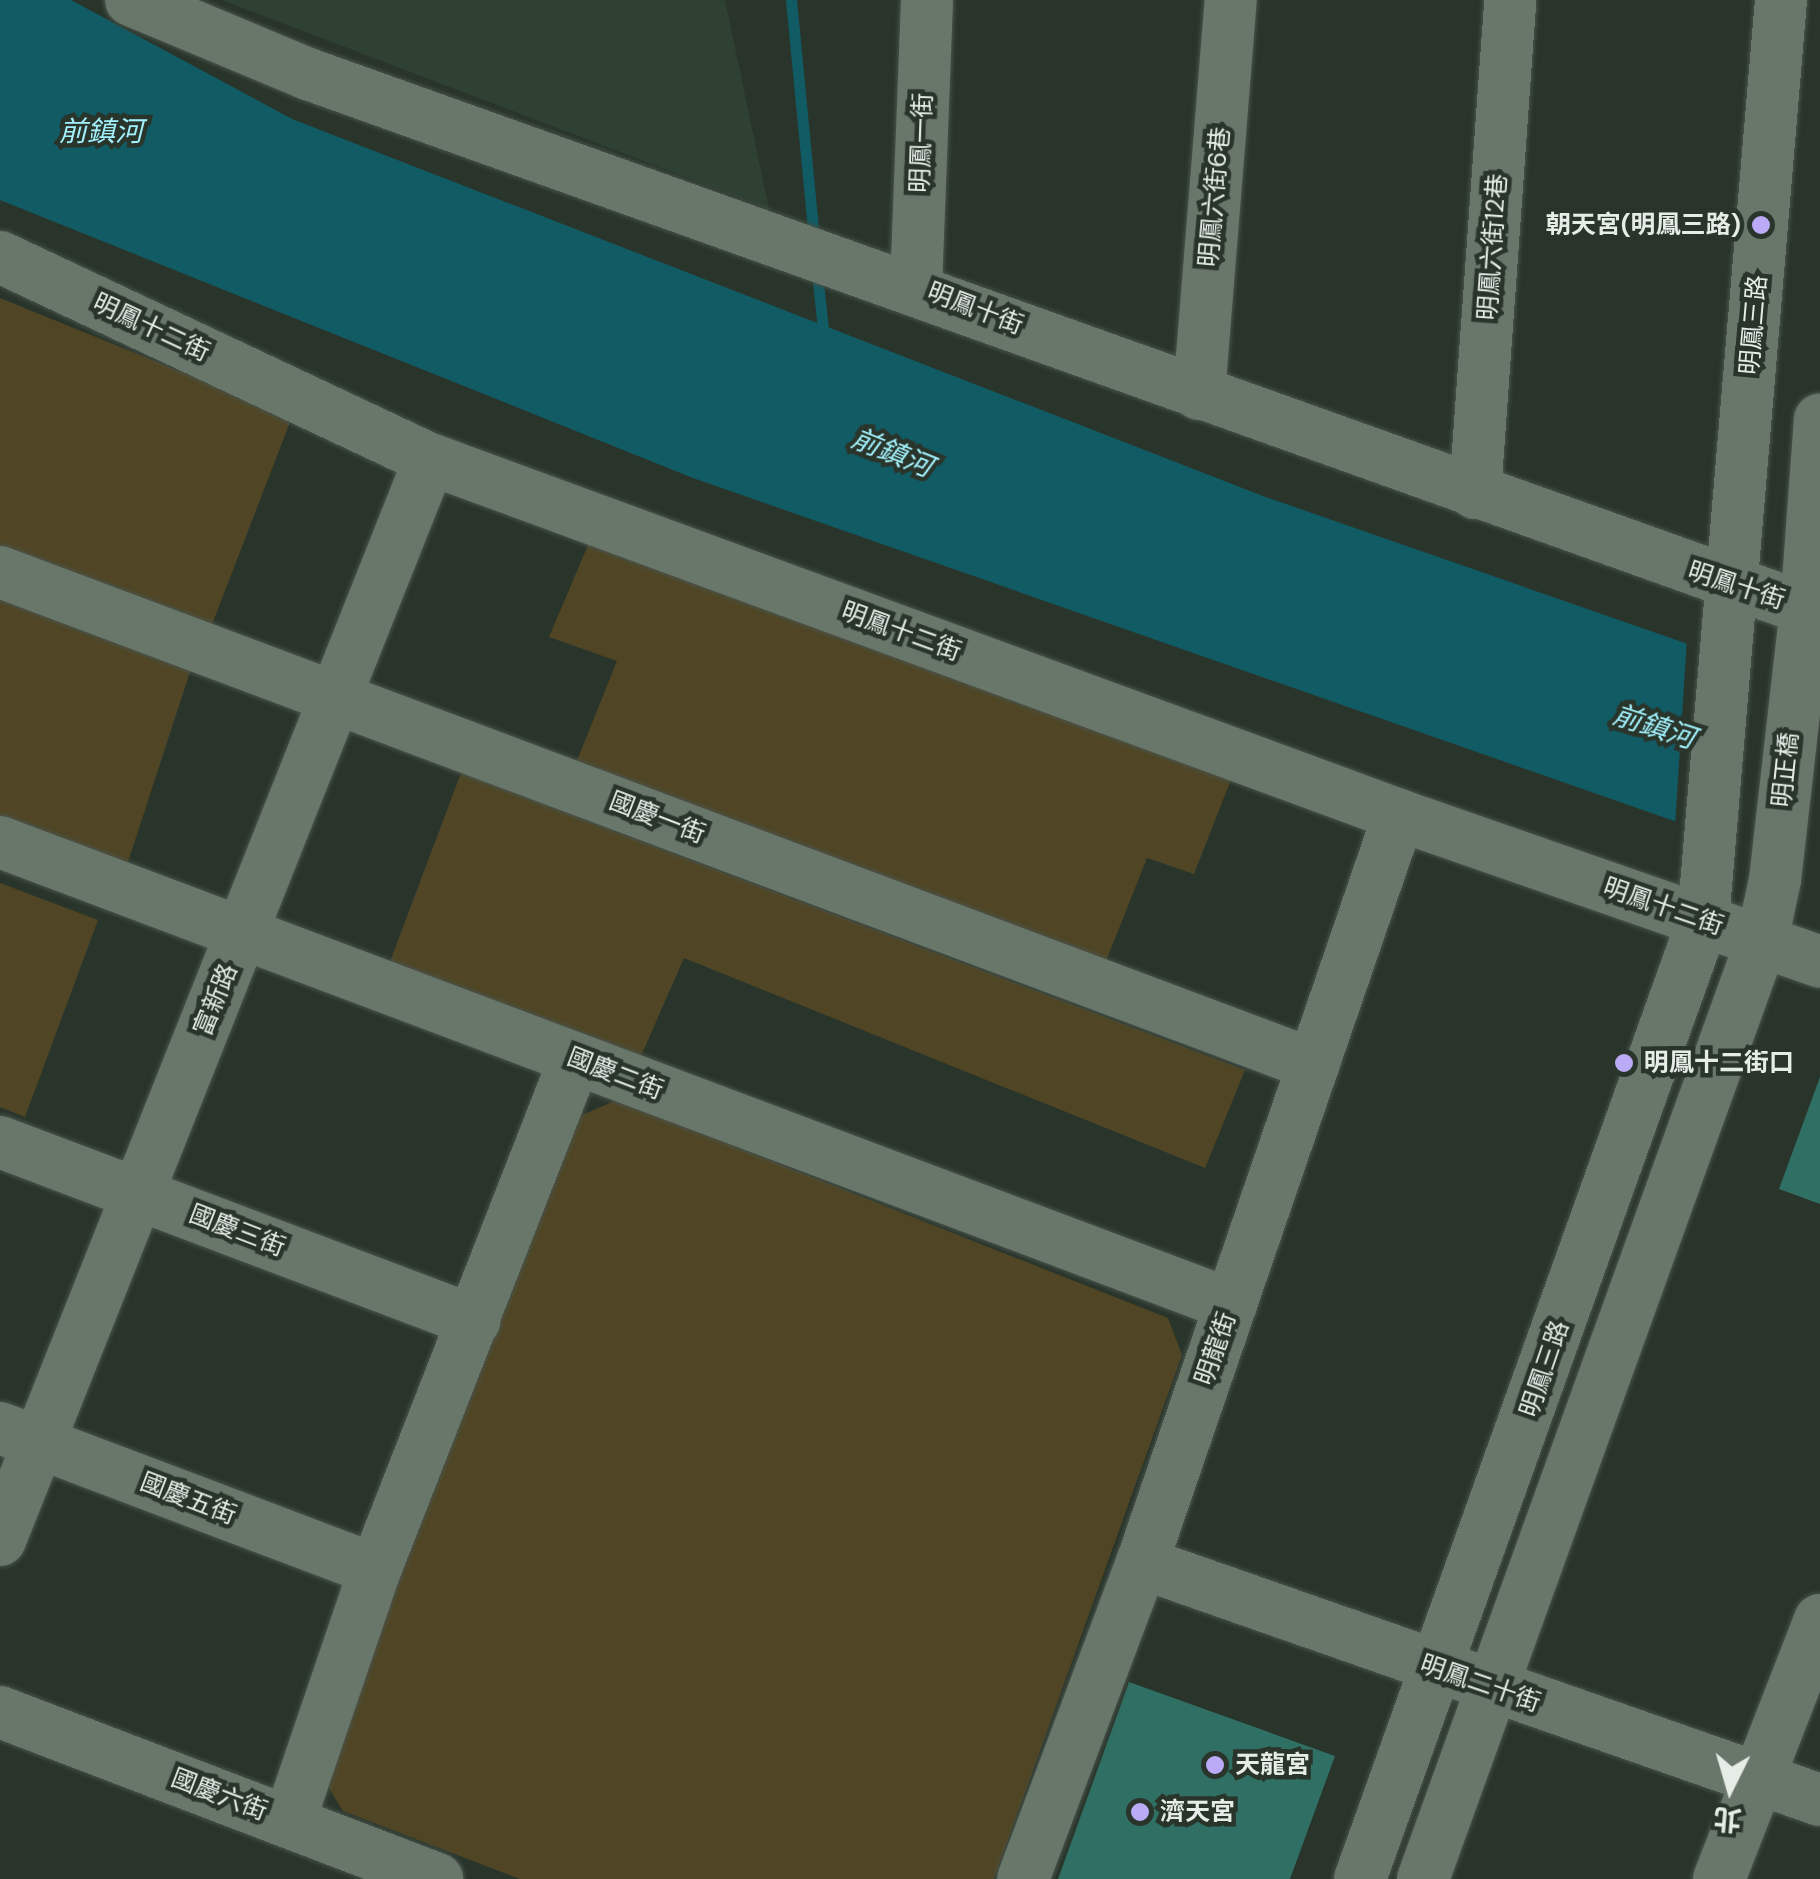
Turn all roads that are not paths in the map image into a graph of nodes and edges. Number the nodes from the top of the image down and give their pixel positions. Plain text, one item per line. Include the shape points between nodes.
1 (131, 0) edge
2 (927, 0) edge
3 (1232, 0) edge
4 (1510, 0) edge
5 (1781, 0) edge
6 (1797, 81) edge
7 (0, 257) edge
8 (916, 287) junction
9 (1199, 394) junction
10 (1820, 420) edge
11 (430, 459) junction
12 (1475, 494) junction
13 (0, 572) edge
14 (1732, 587) junction
15 (1808, 628) edge
16 (337, 698) junction
17 (1399, 815) junction
18 (0, 842) edge
19 (1703, 921) junction
20 (242, 934) junction
21 (1762, 940) junction
22 (1820, 962) edge
23 (575, 1059) junction
24 (1314, 1065) junction
25 (0, 1142) edge
26 (139, 1194) junction
27 (1231, 1304) junction
28 (474, 1322) junction
29 (20, 1435) edge
30 (0, 1540) edge
31 (1142, 1563) junction
32 (375, 1570) junction
33 (1820, 1620) edge
34 (1437, 1670) junction
35 (1493, 1688) junction
36 (0, 1712) edge
37 (1758, 1780) junction
38 (1820, 1800) edge
39 (290, 1822) junction
40 (438, 1879) edge
41 (1023, 1879) edge
42 (1360, 1879) edge
43 (1423, 1879) edge
44 (1719, 1879) edge

1 - 8 street, 明鳳十街 via 308,74
2 - 8 street, 明鳳一街
3 - 9 street, 明鳳六街6巷
4 - 12 street, 明鳳六街12巷
5 - 6 street, 明鳳三路
6 - 14 street, 明鳳三路
7 - 11 street, 明鳳十二街
8 - 9 street, 明鳳十街
9 - 12 street, 明鳳十街
10 - 15 street
11 - 16 street, 富新路
11 - 17 street, 明鳳十二街
12 - 14 street, 明鳳十街
13 - 16 street, 國慶一街
14 - 15 street, 明鳳十街
14 - 19 street, 明鳳三路 via 1714,854
15 - 21 street, 明正橋
16 - 20 street, 富新路
16 - 24 street, 國慶一街
17 - 19 street, 明鳳十二街
17 - 24 street, 明龍街
18 - 20 street, 國慶二街
19 - 21 street, 明鳳十二街
19 - 34 street, 明鳳三路
20 - 23 street, 國慶二街
20 - 26 street, 富新路
21 - 22 street, 明鳳十二街
21 - 35 street
23 - 27 street, 國慶二街
23 - 28 street
24 - 27 street, 明龍街
25 - 26 street, 國慶三街
26 - 28 street, 國慶三街
26 - 29 street, 富新路
27 - 31 street, 明龍街
28 - 32 street
29 - 30 street, 富新路
29 - 32 street, 國慶五街
31 - 34 street, 明鳳二十街
31 - 41 street, 明龍街
32 - 39 street
33 - 37 street
34 - 35 street, 明鳳二十街
34 - 42 street, 明鳳三路
35 - 37 street, 明鳳二十街
35 - 43 street
36 - 39 street, 國慶六街
37 - 38 street, 明鳳二十街
37 - 44 street
39 - 40 street, 國慶六街

